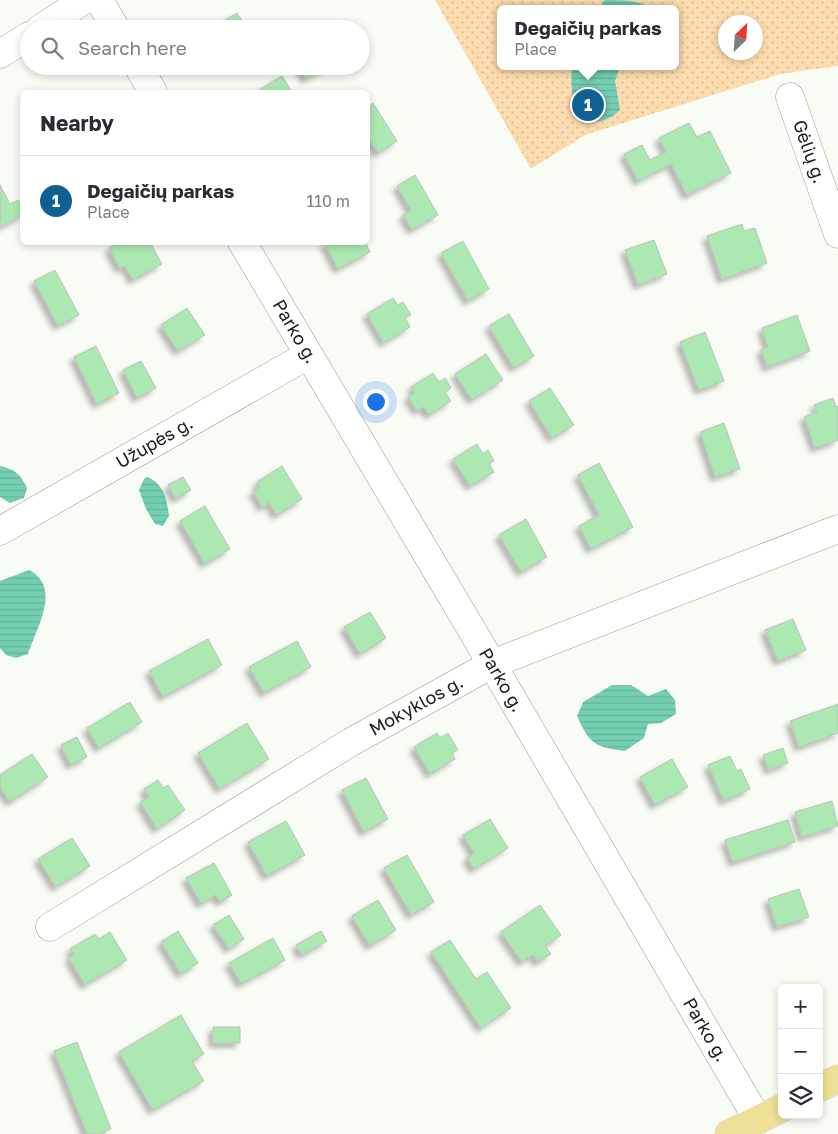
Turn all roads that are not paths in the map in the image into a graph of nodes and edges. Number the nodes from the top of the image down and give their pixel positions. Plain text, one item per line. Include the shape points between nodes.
1 (84, 0) edge
2 (99, 0) edge
3 (54, 20) edge
4 (111, 20) edge
5 (20, 42) edge
6 (0, 54) edge
7 (143, 75) edge
8 (152, 90) edge
9 (790, 97) dead end
10 (838, 234) edge
11 (244, 245) edge
12 (308, 355) junction
13 (838, 529) edge
14 (0, 532) edge
15 (492, 664) junction
16 (50, 927) dead end
17 (838, 1079) edge
18 (823, 1086) edge
19 (778, 1110) edge
20 (758, 1120) junction
21 (729, 1134) edge

1 - 3 street
2 - 4 street
5 - 6 street
7 - 8 street
9 - 10 street, Gėlių g.
11 - 12 street, Parko g.
12 - 14 street, Užupės g.
12 - 15 street, Parko g.
13 - 15 street, Mokyklos g.
15 - 16 street, Mokyklos g. via 351,742
15 - 20 street, Parko g.
17 - 18 main road
19 - 20 main road
20 - 21 main road

